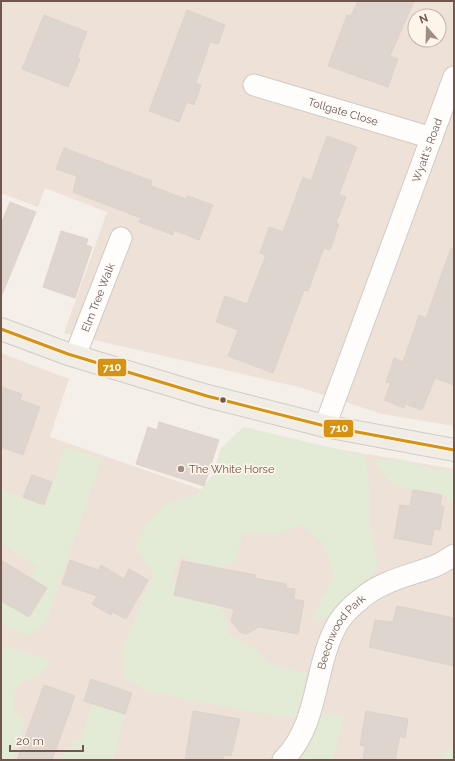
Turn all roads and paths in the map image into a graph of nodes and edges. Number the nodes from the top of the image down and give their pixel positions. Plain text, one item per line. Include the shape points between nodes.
1 (454, 77) edge
2 (254, 85) dead end
3 (432, 138) junction
4 (121, 238) dead end
5 (1, 329) edge
6 (75, 356) junction
7 (325, 426) junction
8 (454, 450) edge
9 (454, 555) edge
10 (283, 760) edge

1 - 3 street, Wyatt's Road
2 - 3 street, Tollgate Close
3 - 7 street, Wyatt's Road
4 - 6 street, Elm Tree Walk
5 - 6 main road
6 - 7 main road via 207,396
7 - 8 main road
9 - 10 street, Beechwood Park via 436,565 394,580 362,597 338,622 324,658 308,722 290,753

